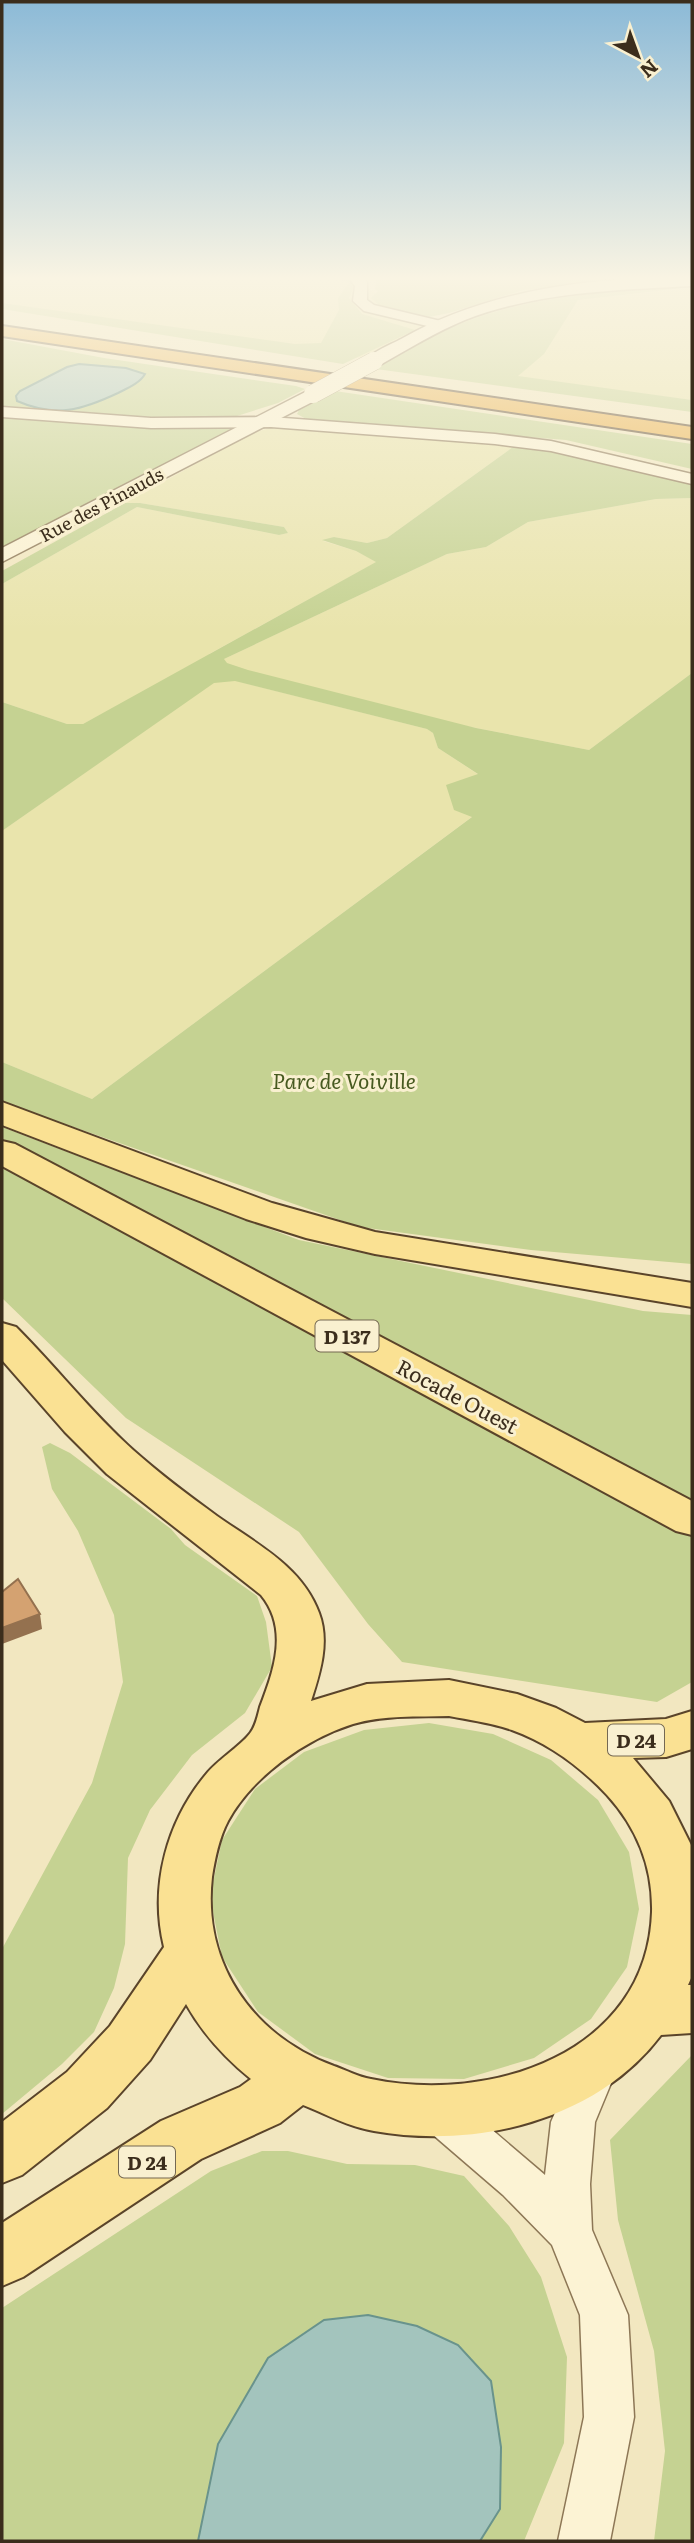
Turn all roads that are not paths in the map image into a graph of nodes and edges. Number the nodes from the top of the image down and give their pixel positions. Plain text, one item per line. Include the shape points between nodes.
1 (310, 396) edge
2 (439, 396) edge
3 (519, 396) edge
4 (2, 412) edge
5 (692, 421) edge
6 (258, 422) junction
7 (692, 433) edge
8 (692, 479) edge
9 (2, 556) edge
10 (2, 1113) edge
11 (2, 1152) edge
12 (692, 1295) edge
13 (2, 1336) edge
14 (692, 1520) edge
15 (692, 1730) edge
16 (273, 1741) junction
17 (579, 1742) junction
18 (685, 1866) edge
19 (190, 1953) junction
20 (670, 2010) edge
21 (597, 2063) junction
22 (297, 2077) junction
23 (440, 2113) junction
24 (2, 2156) edge
25 (569, 2230) junction
26 (2, 2257) edge
27 (584, 2541) edge

1 - 6 street, Rue des Pinauds, bridge
2 - 7 highway
3 - 5 highway
4 - 6 street via 151,423
6 - 8 street via 551,446
6 - 9 street, Rue des Pinauds
10 - 12 main road via 319,1230
11 - 14 main road, Rocade Ouest / D 137
13 - 16 main road via 107,1449 169,1503 280,1585 296,1612 302,1636 300,1657
15 - 17 main road, D 24 via 666,1738
16 - 17 main road via 356,1705 449,1699 495,1706
16 - 19 main road via 226,1782 195,1833 182,1891
17 - 18 main road via 609,1764 641,1800 669,1852
18 - 20 main road via 675,1951 664,1982
19 - 22 main road via 205,1988 229,2022 260,2052
19 - 24 main road via 130,2043 87,2090
20 - 21 main road
21 - 23 main road via 524,2100
21 - 25 street via 573,2122
22 - 23 main road via 366,2104
22 - 26 main road, D 24 via 260,2105 181,2140
23 - 25 street
25 - 27 street via 604,2315 609,2417

